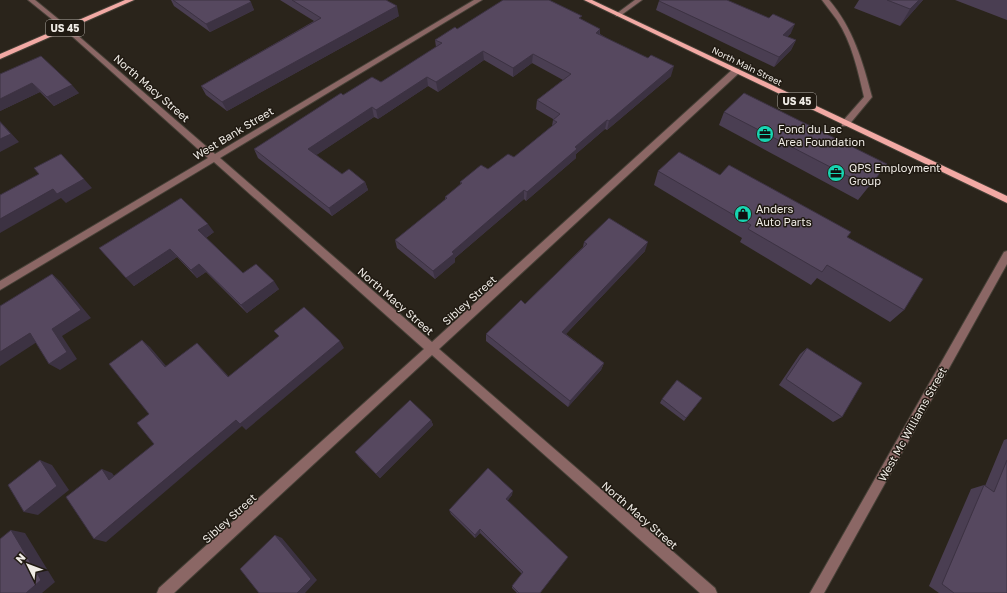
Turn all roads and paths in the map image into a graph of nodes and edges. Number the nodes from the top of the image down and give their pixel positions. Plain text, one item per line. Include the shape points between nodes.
1 (31, 0) edge
2 (131, 0) edge
3 (478, 0) edge
4 (587, 0) edge
5 (639, 0) edge
6 (825, 0) edge
7 (618, 15) junction
8 (66, 28) junction
9 (0, 57) edge
10 (736, 71) junction
11 (845, 124) junction
12 (214, 158) junction
13 (1007, 200) edge
14 (1007, 255) edge
15 (0, 286) edge
16 (433, 349) junction
17 (164, 593) edge
18 (710, 593) edge
19 (817, 593) edge

1 - 8 street, North Macy Street
2 - 8 main road, US 45
3 - 12 street, West Bank Street
4 - 7 main road, North Main Street / US 45
5 - 7 street
6 - 11 street via 836,11 857,51 868,97
7 - 10 main road, North Main Street / US 45
8 - 9 main road, US 45
8 - 12 street, North Macy Street
10 - 11 main road, North Main Street / US 45
10 - 16 street, Sibley Street
11 - 13 main road, North Main Street / US 45
12 - 15 street, West Bank Street
12 - 16 street, North Macy Street
14 - 19 street, West Mc Williams Street
16 - 17 street, Sibley Street
16 - 18 street, North Macy Street

